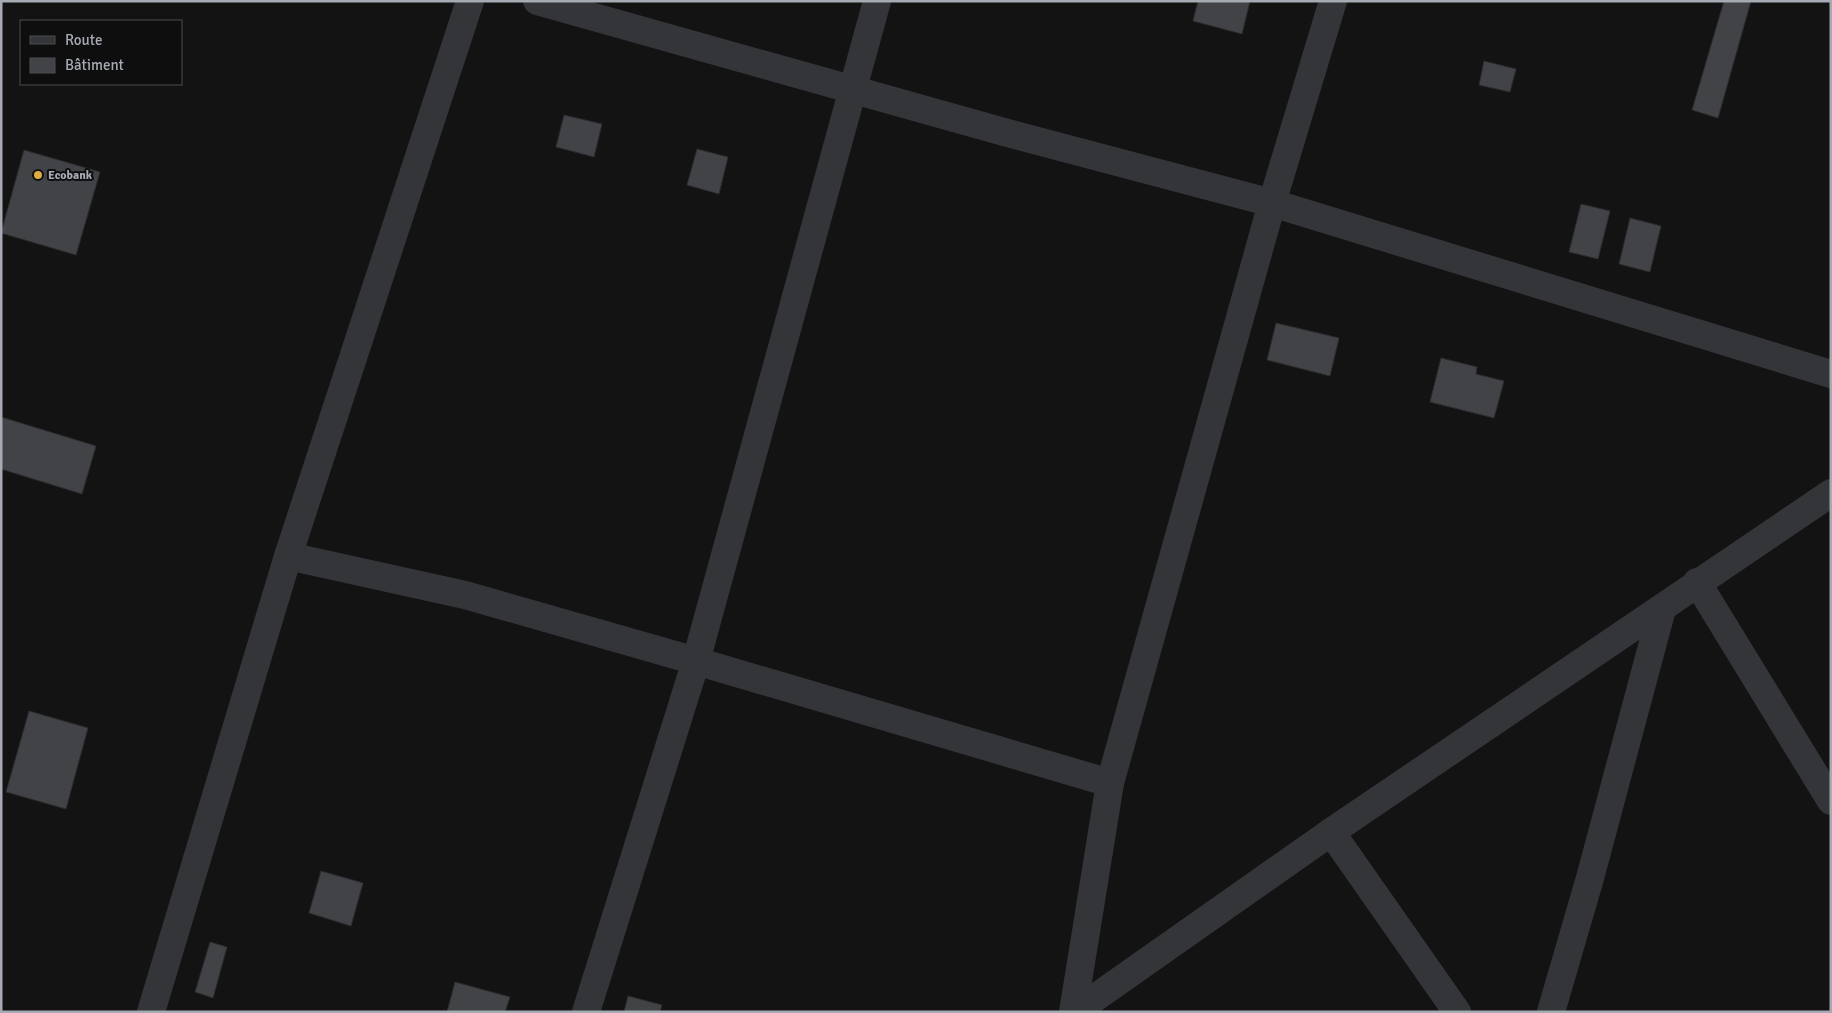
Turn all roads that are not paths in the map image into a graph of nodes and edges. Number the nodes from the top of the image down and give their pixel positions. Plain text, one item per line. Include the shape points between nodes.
1 (470, 1) edge
2 (537, 1) edge
3 (877, 1) edge
4 (1333, 1) edge
5 (853, 88) junction
6 (1272, 203) junction
7 (1831, 374) edge
8 (1831, 493) edge
9 (288, 556) junction
10 (1697, 582) junction
11 (1662, 609) junction
12 (696, 661) junction
13 (1110, 783) junction
14 (1831, 801) edge
15 (1331, 832) junction
16 (151, 1012) edge
17 (586, 1012) edge
18 (1074, 1012) edge
19 (1457, 1012) edge
20 (1551, 1012) edge

1 - 9 street
2 - 5 street
3 - 5 street
4 - 6 street
5 - 6 street
5 - 12 street
6 - 7 street
6 - 13 street
8 - 10 street
9 - 12 street via 465,596
9 - 16 street
10 - 11 street
10 - 14 street
11 - 15 street
11 - 20 street
12 - 13 street
12 - 17 street
13 - 18 street
15 - 18 street
15 - 19 street

